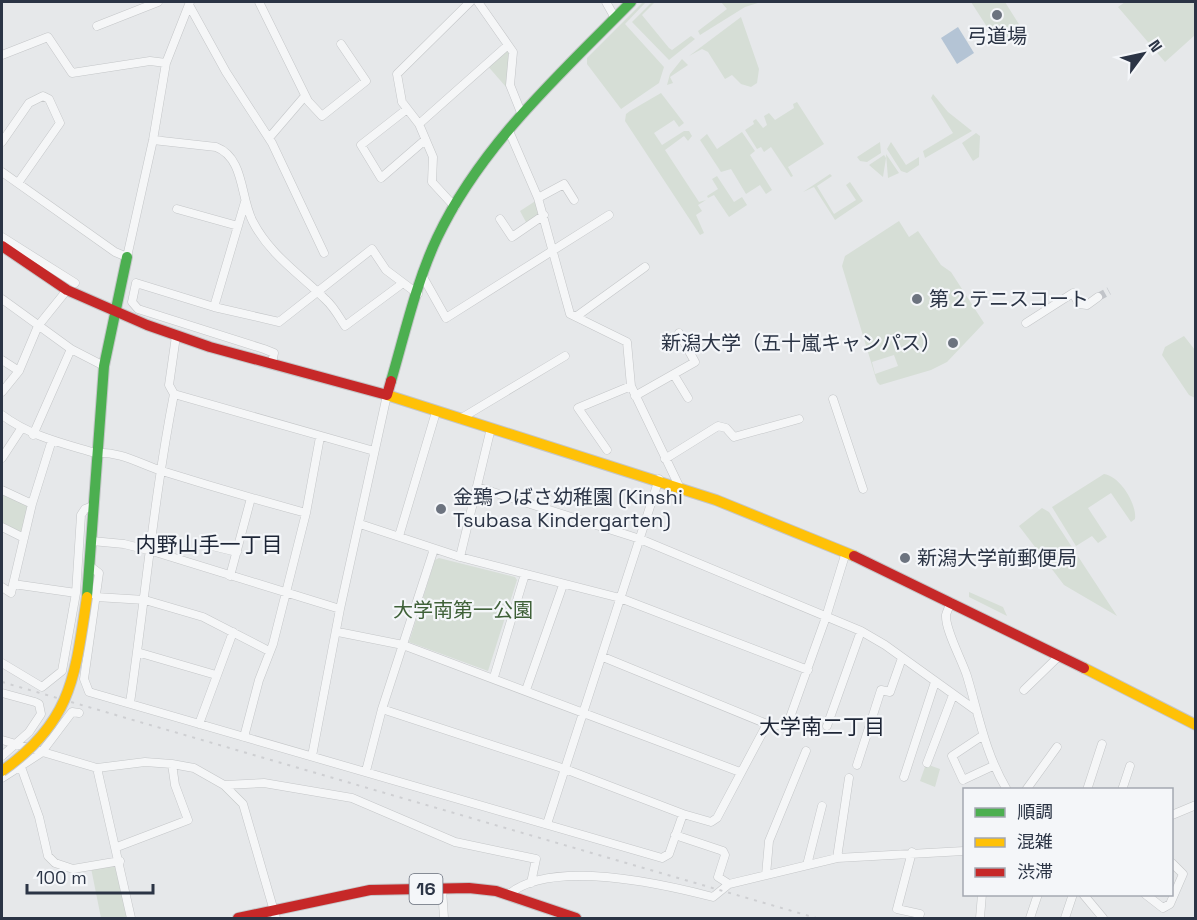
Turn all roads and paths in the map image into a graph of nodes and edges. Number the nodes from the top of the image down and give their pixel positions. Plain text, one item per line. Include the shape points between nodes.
1 (158, 2) edge
2 (259, 2) edge
3 (470, 2) edge
4 (606, 2) edge
5 (631, 2) edge
6 (189, 3) edge
7 (482, 3) edge
8 (615, 18) junction
9 (97, 26) dead end
10 (341, 44) dead end
11 (508, 45) junction
12 (2, 55) edge
13 (166, 63) junction
14 (305, 96) junction
15 (407, 109) junction
16 (522, 115) junction
17 (419, 124) junction
18 (509, 132) junction
19 (269, 138) junction
20 (153, 140) junction
21 (425, 140) junction
22 (2, 142) edge
23 (3, 175) edge
24 (18, 183) junction
25 (538, 198) junction
26 (246, 200) junction
27 (574, 200) dead end
28 (455, 207) junction
29 (177, 209) dead end
30 (544, 215) junction
31 (609, 215) dead end
32 (500, 219) dead end
33 (238, 226) junction
34 (2, 237) edge
35 (2, 246) edge
36 (553, 252) junction
37 (324, 253) dead end
38 (127, 257) junction
39 (645, 267) dead end
40 (423, 278) junction
41 (403, 283) junction
42 (71, 286) junction
43 (318, 292) junction
44 (418, 294) junction
45 (1098, 297) tunnel mouth
46 (2, 299) edge
47 (214, 307) junction
48 (114, 311) junction
49 (577, 316) junction
50 (1026, 323) dead end
51 (38, 326) junction
52 (679, 333) dead end
53 (176, 336) junction
54 (71, 349) junction
55 (565, 356) dead end
56 (2, 360) edge
57 (272, 363) junction
58 (104, 366) junction
59 (19, 371) junction
60 (674, 375) junction
61 (631, 386) junction
62 (2, 392) edge
63 (174, 394) junction
64 (387, 395) junction
65 (635, 396) junction
66 (688, 398) dead end
67 (834, 399) dead end
68 (436, 412) junction
69 (2, 415) edge
70 (460, 418) junction
71 (799, 419) dead end
72 (491, 428) junction
73 (21, 429) junction
74 (33, 435) junction
75 (320, 437) junction
76 (51, 440) junction
77 (607, 450) dead end
78 (374, 451) junction
79 (95, 453) junction
80 (2, 458) edge
81 (665, 459) junction
82 (159, 470) junction
83 (659, 479) junction
84 (679, 486) junction
85 (477, 487) junction
86 (863, 489) dead end
87 (2, 490) edge
88 (251, 498) junction
89 (32, 504) junction
90 (93, 506) junction
91 (306, 513) junction
92 (360, 524) junction
93 (2, 527) edge
94 (399, 536) junction
95 (24, 538) junction
96 (640, 539) junction
97 (92, 541) junction
98 (208, 545) dead end
99 (434, 549) junction
100 (152, 551) junction
101 (237, 552) junction
102 (846, 552) junction
103 (460, 557) junction
104 (525, 574) junction
105 (230, 576) junction
106 (13, 584) junction
107 (563, 585) junction
108 (2, 587) edge
109 (285, 592) junction
110 (75, 593) junction
111 (91, 597) junction
112 (620, 598) junction
113 (145, 600) junction
114 (951, 602) junction
115 (340, 609) junction
116 (826, 617) junction
117 (861, 631) junction
118 (233, 632) junction
119 (338, 632) junction
120 (403, 645) junction
121 (269, 651) junction
122 (137, 652) junction
123 (603, 657) junction
124 (1058, 657) junction
125 (902, 658) junction
126 (2, 663) edge
127 (808, 670) junction
128 (216, 675) junction
129 (494, 677) junction
130 (935, 682) junction
131 (526, 690) junction
132 (1024, 690) dead end
133 (2, 693) edge
134 (953, 694) junction
135 (130, 703) junction
136 (382, 709) junction
137 (974, 709) junction
138 (79, 713) dead end
139 (584, 713) junction
140 (767, 723) junction
141 (199, 724) junction
142 (1196, 725) edge
143 (827, 726) dead end
144 (982, 736) junction
145 (244, 737) junction
146 (2, 740) edge
147 (1102, 744) dead end
148 (16, 745) junction
149 (1057, 747) dead end
150 (806, 751) dead end
151 (41, 753) junction
152 (2, 756) edge
153 (312, 756) junction
154 (927, 763) dead end
155 (172, 764) junction
156 (856, 765) dead end
157 (993, 766) junction
158 (1130, 766) dead end
159 (21, 767) junction
160 (97, 768) junction
161 (566, 769) junction
162 (2, 771) edge
163 (366, 771) junction
164 (740, 772) junction
165 (904, 777) dead end
166 (2, 778) edge
167 (849, 778) dead end
168 (224, 785) junction
169 (1006, 788) edge
170 (1027, 788) edge
171 (1087, 788) edge
172 (1122, 788) edge
173 (1196, 805) edge
174 (822, 806) dead end
175 (683, 814) junction
176 (1173, 815) edge
177 (547, 824) junction
178 (675, 835) junction
179 (117, 847) junction
180 (963, 851) edge
181 (912, 852) junction
182 (837, 858) junction
183 (120, 861) junction
184 (1173, 864) edge
185 (807, 865) junction
186 (766, 875) junction
187 (531, 883) junction
188 (729, 884) junction
189 (442, 889) junction
190 (507, 895) junction
191 (982, 896) edge
192 (1037, 896) edge
193 (1072, 896) edge
194 (1085, 896) edge
195 (1148, 896) edge
196 (274, 914) edge
197 (920, 914) dead end
198 (131, 918) edge
199 (238, 918) edge
200 (444, 918) edge
201 (576, 918) edge
202 (980, 918) edge
203 (1030, 918) edge
204 (1065, 918) edge
205 (1103, 918) edge

1 - 9 street
2 - 14 street
3 - 15 street via 397,74
4 - 8 street
5 - 8 street
6 - 13 street
6 - 19 street via 226,72
7 - 11 street
8 - 16 street
10 - 14 street via 366,81 322,116
11 - 16 street via 513,51 510,85
11 - 17 street
12 - 13 street via 48,38 72,73 150,61
13 - 20 street
14 - 19 street
15 - 17 street
15 - 21 street via 360,145 381,178
16 - 18 street
17 - 21 street
18 - 25 street
18 - 28 street
19 - 37 street
20 - 26 street via 225,150 234,159
20 - 38 street
21 - 28 street via 433,156 432,182
22 - 24 street via 29,103 43,96 49,99 60,123
23 - 24 street
24 - 38 street
25 - 27 street via 564,184
25 - 30 street
26 - 33 street
26 - 43 street via 252,221 270,249
28 - 40 street via 437,237
29 - 33 street
30 - 32 street via 512,237
30 - 36 street
31 - 36 street
33 - 47 street
34 - 42 street
35 - 42 street
36 - 40 street via 446,318
36 - 49 street via 570,314
38 - 48 street
39 - 49 street
40 - 44 street
41 - 43 street via 386,270 372,249
41 - 43 street via 345,326
41 - 44 street
42 - 48 street
42 - 51 street
43 - 47 street via 279,322
44 - 64 street
45 - 50 street via 1087,305 1079,304 1073,293
46 - 51 street
47 - 57 street via 136,283 132,302 138,309 274,353
48 - 53 street
48 - 58 street
49 - 61 street via 627,342
51 - 54 street
51 - 59 street
52 - 60 street via 695,362
53 - 57 street
53 - 63 street via 169,388
54 - 58 street
54 - 74 street
55 - 70 street
56 - 59 street
57 - 64 street
58 - 79 street
59 - 62 street
60 - 65 street
60 - 66 street
61 - 65 street
61 - 77 street via 578,408
63 - 75 street
63 - 82 street
64 - 68 street
64 - 78 street
65 - 81 street
67 - 86 street
68 - 70 street
68 - 94 street
69 - 73 street
70 - 72 street
71 - 81 street via 734,437 718,426
72 - 83 street
72 - 85 street
73 - 74 street
73 - 80 street
74 - 76 street
75 - 78 street
75 - 91 street
76 - 79 street
76 - 89 street
78 - 92 street
79 - 82 street via 134,459
79 - 90 street
81 - 84 street
82 - 88 street
82 - 100 street
83 - 84 street
83 - 96 street
84 - 102 street
85 - 96 street
85 - 103 street
87 - 89 street
88 - 91 street
88 - 101 street
89 - 95 street
90 - 97 street
90 - 110 street via 81,514
91 - 109 street
92 - 94 street
92 - 115 street
93 - 95 street
94 - 99 street
95 - 106 street
96 - 112 street
96 - 116 street
97 - 100 street
97 - 111 street
98 - 101 street
99 - 103 street
99 - 120 street
100 - 105 street
100 - 113 street
101 - 105 street
102 - 114 street
102 - 116 street
103 - 104 street
104 - 107 street
104 - 129 street
105 - 109 street
106 - 108 street via 11,593
106 - 110 street
107 - 112 street
107 - 131 street
109 - 115 street
109 - 121 street
110 - 126 street via 62,671 42,687
111 - 113 street
111 - 135 street via 84,685 89,692
111 - 162 street, bridge via 74,676 62,711 40,742
112 - 123 street
112 - 127 street
113 - 118 street via 203,617
113 - 122 street
114 - 124 street
114 - 137 street via 946,615
115 - 119 street
116 - 117 street
116 - 127 street
117 - 125 street
117 - 143 street
118 - 121 street
118 - 128 street
119 - 120 street
119 - 153 street
120 - 129 street
120 - 136 street
121 - 145 street
122 - 128 street
122 - 135 street
123 - 139 street
123 - 140 street
124 - 132 street
124 - 142 street
125 - 130 street
125 - 156 street via 890,692 881,690
127 - 140 street via 788,723
128 - 141 street
129 - 131 street
130 - 134 street
130 - 165 street
131 - 139 street
133 - 148 street via 39,704 41,714
134 - 137 street
134 - 154 street
135 - 141 street
136 - 161 street
136 - 163 street
137 - 144 street
138 - 151 street via 72,712
139 - 161 street
139 - 164 street
140 - 164 street
141 - 145 street
144 - 157 street
144 - 157 street via 951,756 963,780
145 - 153 street
146 - 148 street
147 - 171 street
148 - 151 street
148 - 152 street
149 - 170 street
150 - 186 street via 769,841
151 - 159 street
151 - 160 street
153 - 163 street
155 - 160 street via 145,762
155 - 168 street via 194,768
155 - 179 street via 188,820
157 - 169 street
158 - 172 street
159 - 166 street
159 - 183 street via 48,856 74,869
160 - 179 street
161 - 175 street
161 - 177 street
163 - 177 street
164 - 175 street via 714,821
167 - 182 street
168 - 187 street via 264,783 352,798 455,842 536,858
168 - 196 street via 243,804
173 - 176 street
174 - 185 street
175 - 178 street
177 - 178 street via 662,858 669,854
178 - 188 street via 723,851 718,876
179 - 183 street
180 - 181 street
181 - 182 street
181 - 197 street via 897,909
182 - 185 street
183 - 198 street
184 - 195 street via 1184,874 1170,904 1163,908
185 - 186 street
186 - 188 street
187 - 188 street via 593,876 670,886 713,897
187 - 190 street via 518,886
189 - 190 street, 16 via 469,888
189 - 196 street, 16 via 370,890
189 - 200 street
190 - 201 street, 16
191 - 202 street
192 - 203 street
193 - 204 street
194 - 205 street
196 - 199 street, 16

